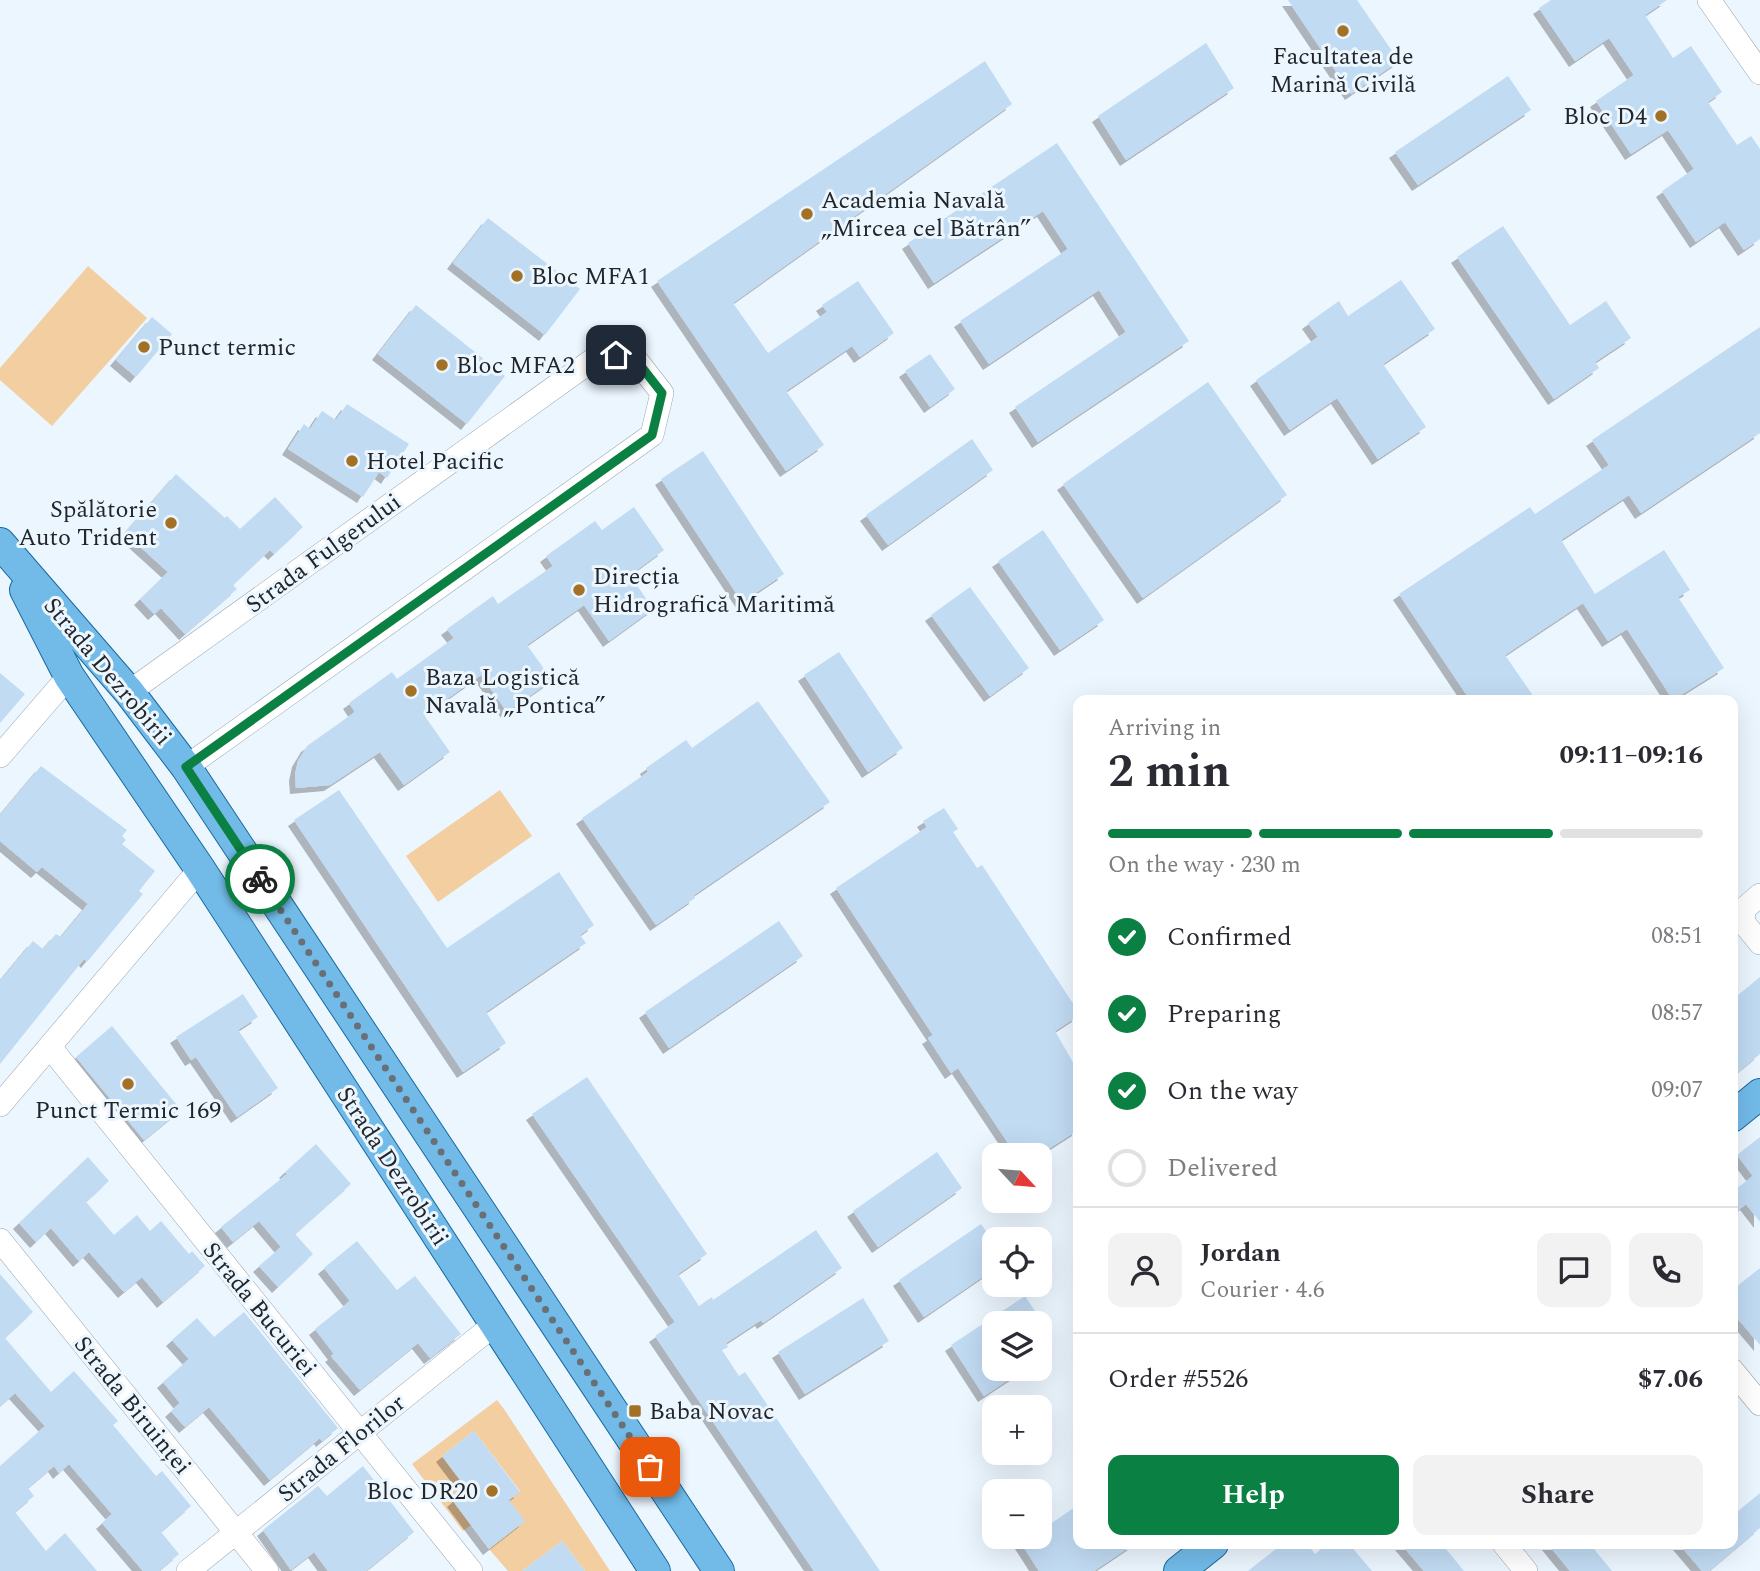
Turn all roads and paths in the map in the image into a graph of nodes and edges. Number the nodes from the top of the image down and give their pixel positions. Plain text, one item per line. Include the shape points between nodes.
1 (1709, 0) edge
2 (1760, 73) edge
3 (1, 544) edge
4 (69, 676) junction
5 (129, 692) junction
6 (0, 756) edge
7 (186, 767) junction
8 (200, 869) junction
9 (1760, 895) edge
10 (1760, 943) edge
11 (50, 1047) junction
12 (1760, 1094) edge
13 (0, 1105) edge
14 (1738, 1112) edge
15 (0, 1240) edge
16 (495, 1324) junction
17 (1738, 1378) edge
18 (1760, 1405) edge
19 (360, 1433) junction
20 (236, 1532) junction
21 (1207, 1549) edge
22 (1508, 1549) edge
23 (188, 1571) edge
24 (267, 1571) edge
25 (471, 1571) edge
26 (655, 1571) edge
27 (719, 1571) edge
28 (1179, 1571) edge
29 (1526, 1571) edge

1 - 2 street
3 - 4 main road, Strada Dezrobirii
3 - 5 main road, Strada Dezrobirii
4 - 6 street
4 - 8 main road, Strada Dezrobirii
5 - 7 main road, Strada Dezrobirii
5 - 7 street, Strada Fulgerului via 601,354 633,356 662,393 652,435
7 - 27 main road, Strada Dezrobirii
8 - 11 street
8 - 16 main road, Strada Dezrobirii
9 - 10 street via 1744,909 1744,922
11 - 13 street
11 - 19 street, Strada Bucuriei
12 - 14 main road
15 - 20 street, Strada Biruinței
16 - 19 street, Strada Florilor
16 - 26 main road, Strada Dezrobirii
17 - 18 street
19 - 20 street, Strada Florilor
19 - 25 street, Strada Bucuriei
20 - 23 street, Strada Florilor
20 - 24 street, Strada Biruinței
21 - 28 main road
22 - 29 street

